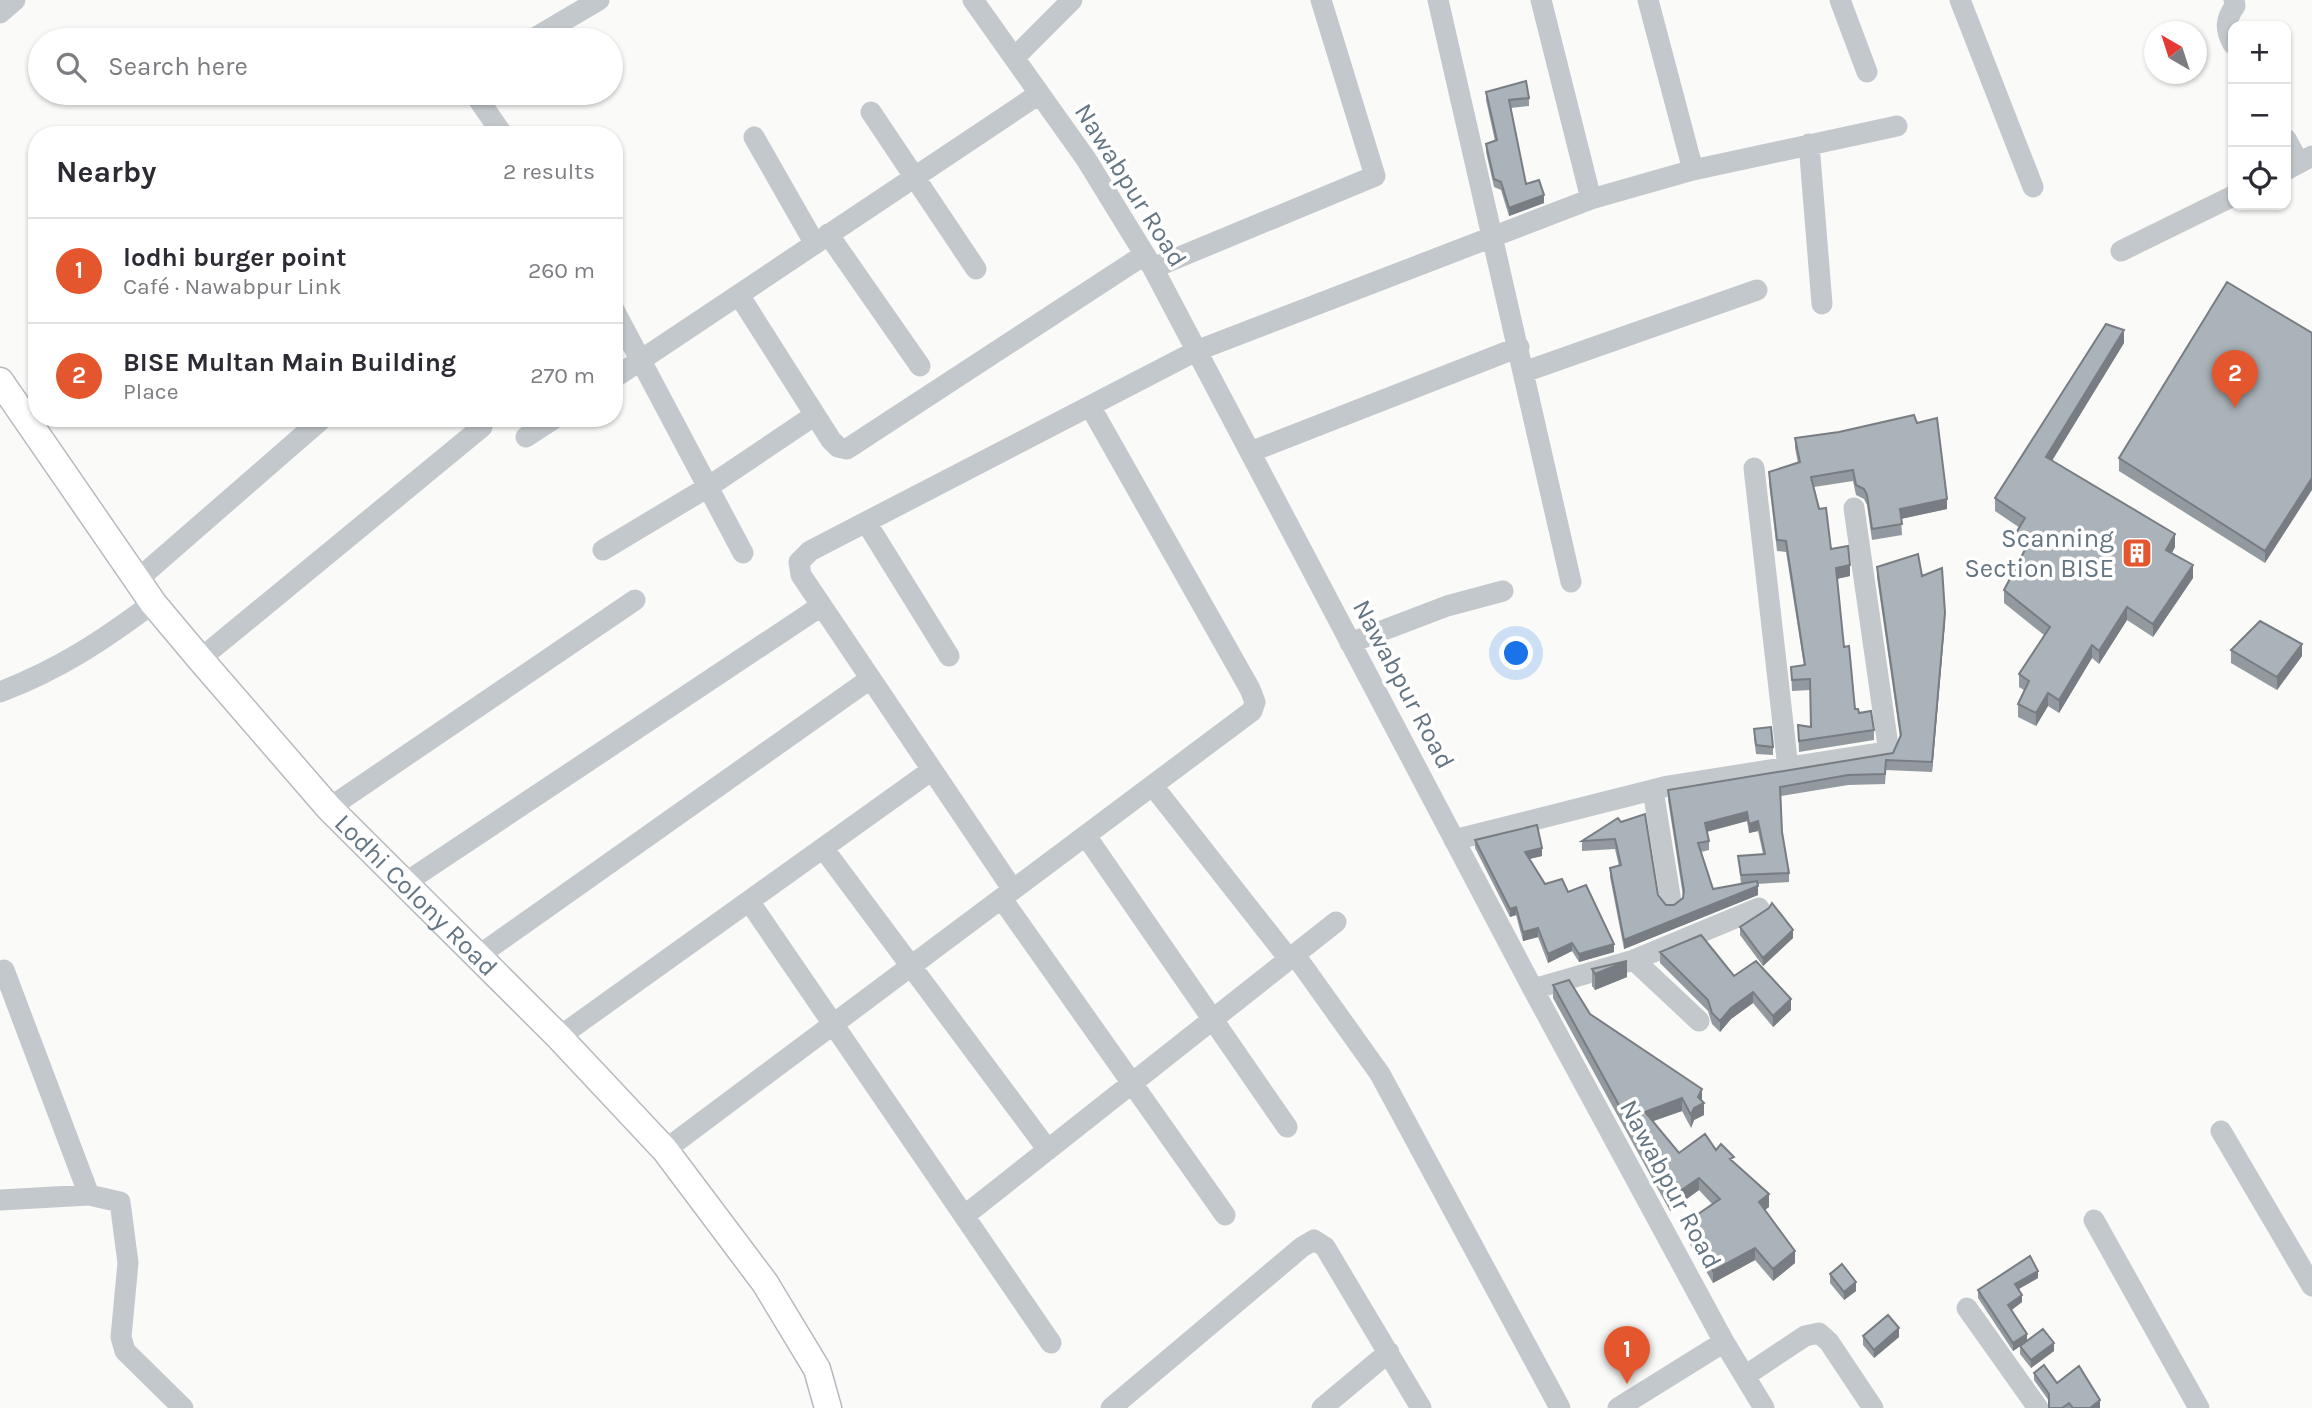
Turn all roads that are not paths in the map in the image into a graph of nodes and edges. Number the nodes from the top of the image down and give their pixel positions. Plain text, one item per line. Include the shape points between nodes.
1 (15, 0) edge
2 (599, 0) edge
3 (973, 0) edge
4 (1072, 0) edge
5 (1321, 0) edge
6 (1438, 0) edge
7 (1541, 0) edge
8 (1648, 0) edge
9 (1840, 0) edge
10 (1960, 0) edge
11 (2234, 0) edge
12 (0, 13) edge
13 (551, 28) edge
14 (2228, 35) edge
15 (1014, 58) junction
16 (1867, 72) dead end
17 (1039, 94) junction
18 (482, 105) edge
19 (872, 112) dead end
20 (1897, 125) dead end
21 (497, 126) edge
22 (754, 137) dead end
23 (1809, 144) junction
24 (2290, 147) edge
25 (2299, 163) edge
26 (1693, 170) junction
27 (915, 177) junction
28 (2033, 187) dead end
29 (2228, 198) edge
30 (1591, 199) junction
31 (1494, 237) junction
32 (822, 239) junction
33 (2121, 251) dead end
34 (1148, 262) junction
35 (976, 269) dead end
36 (1757, 290) dead end
37 (738, 295) junction
38 (1822, 304) dead end
39 (623, 327) edge
40 (1519, 347) junction
41 (1196, 351) junction
42 (641, 360) junction
43 (920, 366) dead end
44 (623, 372) edge
45 (1524, 372) junction
46 (0, 381) edge
47 (1090, 407) junction
48 (816, 415) junction
49 (28, 422) edge
50 (32, 427) edge
51 (313, 427) edge
52 (482, 427) dead end
53 (541, 427) edge
54 (526, 437) dead end
55 (1250, 452) junction
56 (1754, 468) dead end
57 (708, 487) junction
58 (1854, 508) dead end
59 (866, 522) junction
60 (603, 550) dead end
61 (743, 553) dead end
62 (137, 580) junction
63 (1571, 582) dead end
64 (1503, 591) dead end
65 (635, 600) dead end
66 (153, 603) junction
67 (821, 606) junction
68 (1350, 643) junction
69 (948, 656) dead end
70 (200, 659) junction
71 (870, 679) junction
72 (0, 692) edge
73 (1788, 768) junction
74 (932, 770) junction
75 (1153, 786) junction
76 (1653, 790) junction
77 (329, 808) junction
78 (1086, 836) junction
79 (1454, 840) junction
80 (823, 848) junction
81 (405, 883) junction
82 (1007, 895) junction
83 (749, 901) junction
84 (1671, 902) edge
85 (1759, 908) dead end
86 (1336, 922) dead end
87 (478, 957) junction
88 (1292, 957) junction
89 (1634, 960) junction
90 (912, 966) junction
91 (1, 968) edge
92 (1533, 989) junction
93 (1213, 1020) junction
94 (1699, 1021) dead end
95 (834, 1024) junction
96 (559, 1037) junction
97 (1132, 1084) junction
98 (1287, 1127) dead end
99 (2221, 1130) dead end
100 (665, 1150) junction
101 (1048, 1150) junction
102 (89, 1195) junction
103 (0, 1199) edge
104 (1225, 1215) dead end
105 (964, 1216) junction
106 (2094, 1220) dead end
107 (2312, 1286) edge
108 (1967, 1308) dead end
109 (1724, 1342) junction
110 (1051, 1343) dead end
111 (1389, 1352) junction
112 (1745, 1376) junction
113 (183, 1408) edge
114 (828, 1408) edge
115 (1111, 1408) edge
116 (1322, 1408) edge
117 (1421, 1408) edge
118 (1560, 1408) edge
119 (1618, 1408) edge
120 (1764, 1408) edge
121 (1874, 1408) edge
122 (2039, 1408) edge
123 (2199, 1408) edge

1 - 12 street
2 - 13 street
3 - 15 street, Nawabpur Road
4 - 15 street
5 - 34 street via 1375,176
6 - 31 street
7 - 30 street
8 - 26 street
9 - 16 street
10 - 28 street
11 - 14 street
15 - 17 street, Nawabpur Road
17 - 27 street
17 - 34 street, Nawabpur Road via 1086,159
18 - 21 street
19 - 27 street
20 - 23 street
22 - 32 street
23 - 26 street
23 - 38 street
24 - 25 street
26 - 30 street
27 - 32 street
27 - 35 street
29 - 33 street
30 - 31 street
31 - 40 street
31 - 41 street
32 - 37 street
32 - 43 street
34 - 41 street, Nawabpur Road
34 - 48 street via 847,449 831,440
36 - 45 street
37 - 42 street
37 - 48 street
39 - 42 street
40 - 45 street
40 - 55 street
41 - 47 street
41 - 55 street, Nawabpur Road
42 - 44 street
42 - 57 street
45 - 63 street
46 - 49 main road, Lodhi Colony Road
47 - 59 street
47 - 75 street via 1255,702 1252,711
48 - 57 street
50 - 62 main road, Lodhi Colony Road
51 - 62 street
52 - 70 street
53 - 54 street
55 - 68 street, Nawabpur Road
56 - 73 street
57 - 60 street
57 - 61 street
58 - 73 street via 1888,746 1878,755
59 - 67 street via 810,551 799,562 801,575
59 - 69 street
62 - 66 main road, Lodhi Colony Road
64 - 68 street via 1447,606
65 - 77 street
66 - 70 main road, Lodhi Colony Road
66 - 72 street via 89,650 46,675
67 - 71 street
67 - 81 street
68 - 79 street, Nawabpur Road
70 - 77 main road, Lodhi Colony Road
71 - 74 street
71 - 87 street
73 - 76 street
74 - 80 street
74 - 82 street
75 - 78 street
75 - 88 street
76 - 79 street
76 - 84 street
77 - 81 main road, Lodhi Colony Road
78 - 82 street
78 - 93 street
79 - 92 street, Nawabpur Road
80 - 83 street
80 - 90 street
81 - 87 main road, Lodhi Colony Road
82 - 90 street
82 - 97 street
83 - 95 street
83 - 96 street
85 - 89 street
86 - 88 street
87 - 96 main road, Lodhi Colony Road
88 - 93 street
88 - 118 street via 1380,1074
89 - 92 street
89 - 94 street
90 - 95 street
90 - 101 street
91 - 102 street
92 - 109 street, Nawabpur Road
93 - 97 street
93 - 98 street
95 - 100 street
95 - 105 street
96 - 100 main road, Lodhi Colony Road
97 - 101 street
97 - 104 street
99 - 107 street
100 - 114 main road, Lodhi Colony Road via 765,1283 817,1369
101 - 105 street
102 - 103 street
102 - 113 street via 120,1202 128,1263 121,1337 125,1351
105 - 110 street
106 - 123 street
108 - 122 street
109 - 112 street, Nawabpur Road
109 - 119 street
111 - 115 street via 1325,1247 1314,1240
111 - 116 street
111 - 117 street
112 - 120 street, Nawabpur Road
112 - 121 street via 1805,1336 1818,1333

